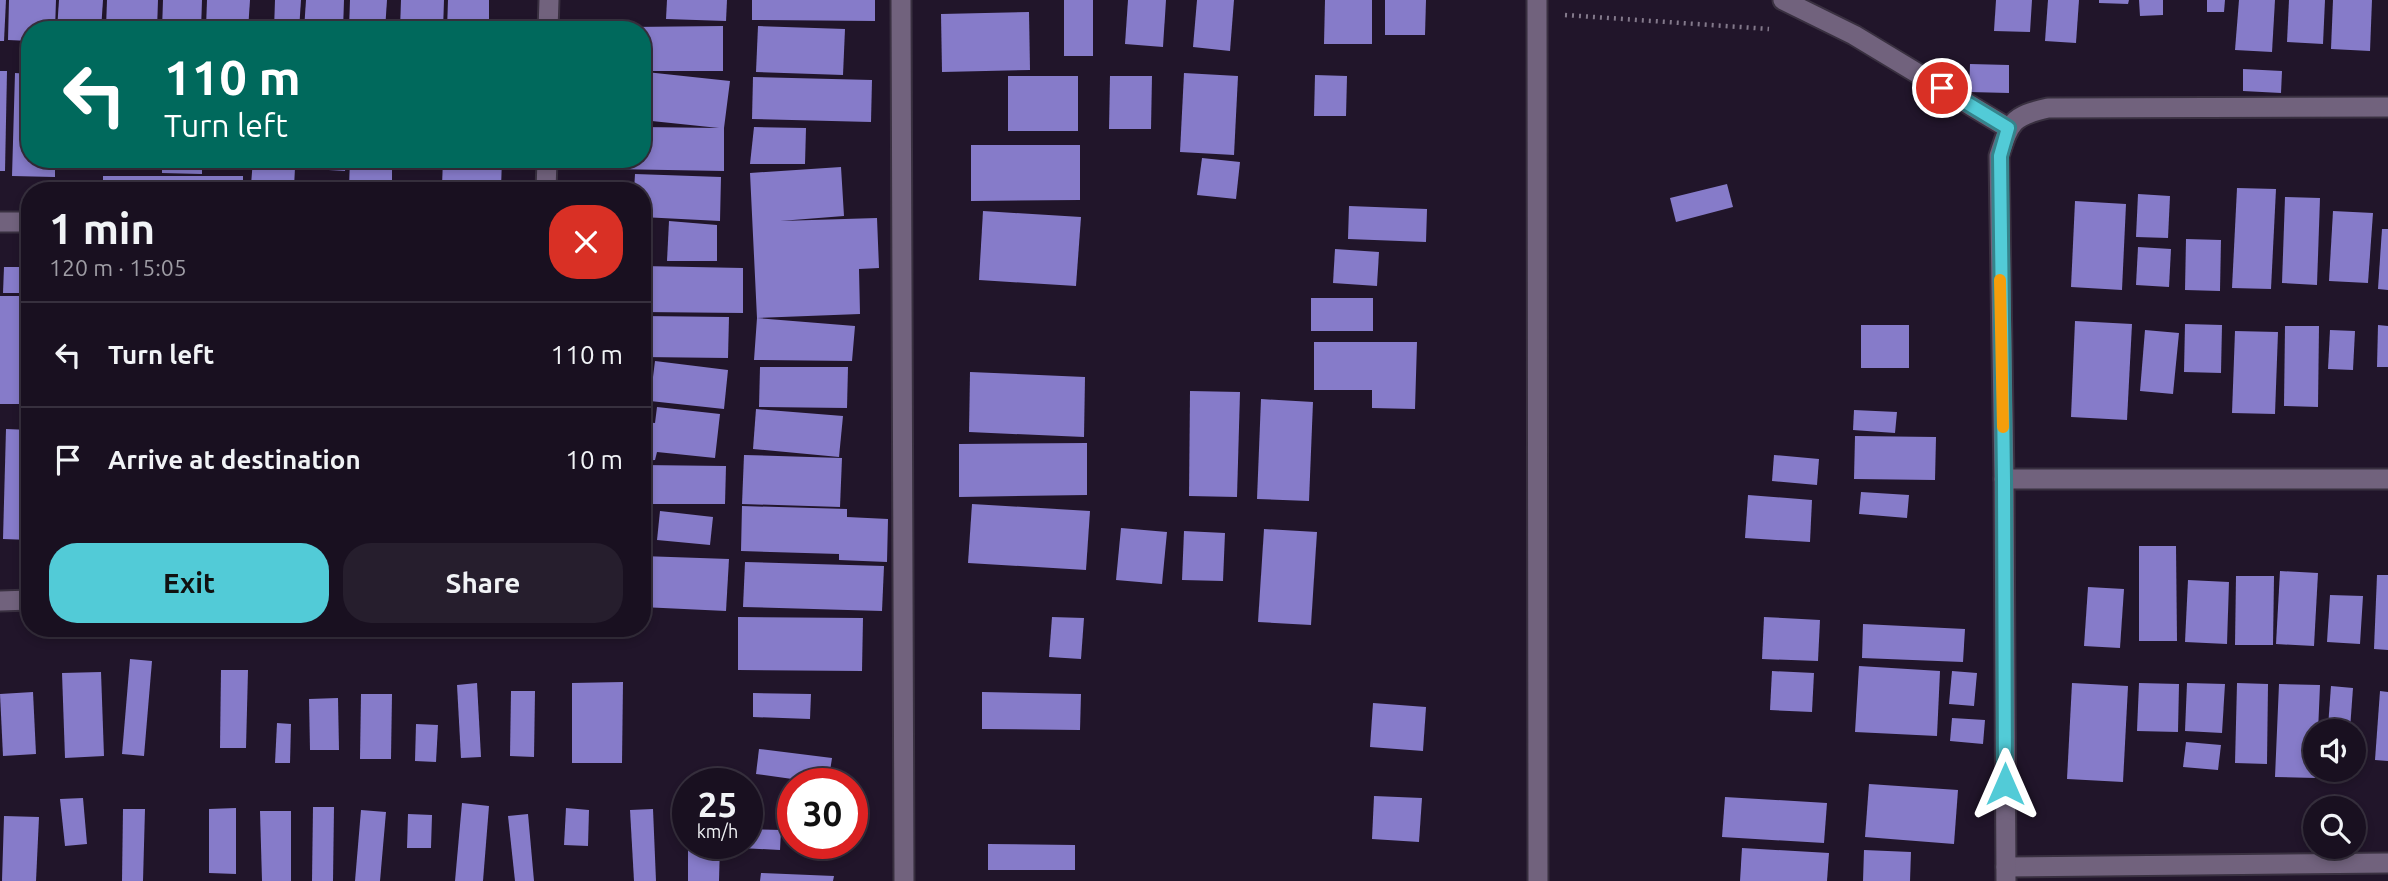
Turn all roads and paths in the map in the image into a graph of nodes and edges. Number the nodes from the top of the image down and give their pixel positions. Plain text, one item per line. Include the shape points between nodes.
1 (549, 0) edge
2 (901, 0) edge
3 (1783, 0) edge
4 (1537, 6) edge
5 (548, 21) edge
6 (1771, 29) dead end
7 (2388, 107) edge
8 (2008, 128) junction
9 (0, 222) edge
10 (21, 222) edge
11 (2388, 479) edge
12 (2004, 480) junction
13 (21, 600) edge
14 (0, 601) edge
15 (2388, 863) edge
16 (2006, 874) edge
17 (905, 881) edge
18 (1538, 881) edge

1 - 5 street
2 - 17 street
3 - 8 street via 1854,35
4 - 6 path
4 - 18 street
7 - 8 street via 2048,108 2027,113
8 - 12 street via 2000,156
9 - 10 street
11 - 12 street
12 - 16 street
13 - 14 street
15 - 16 street

